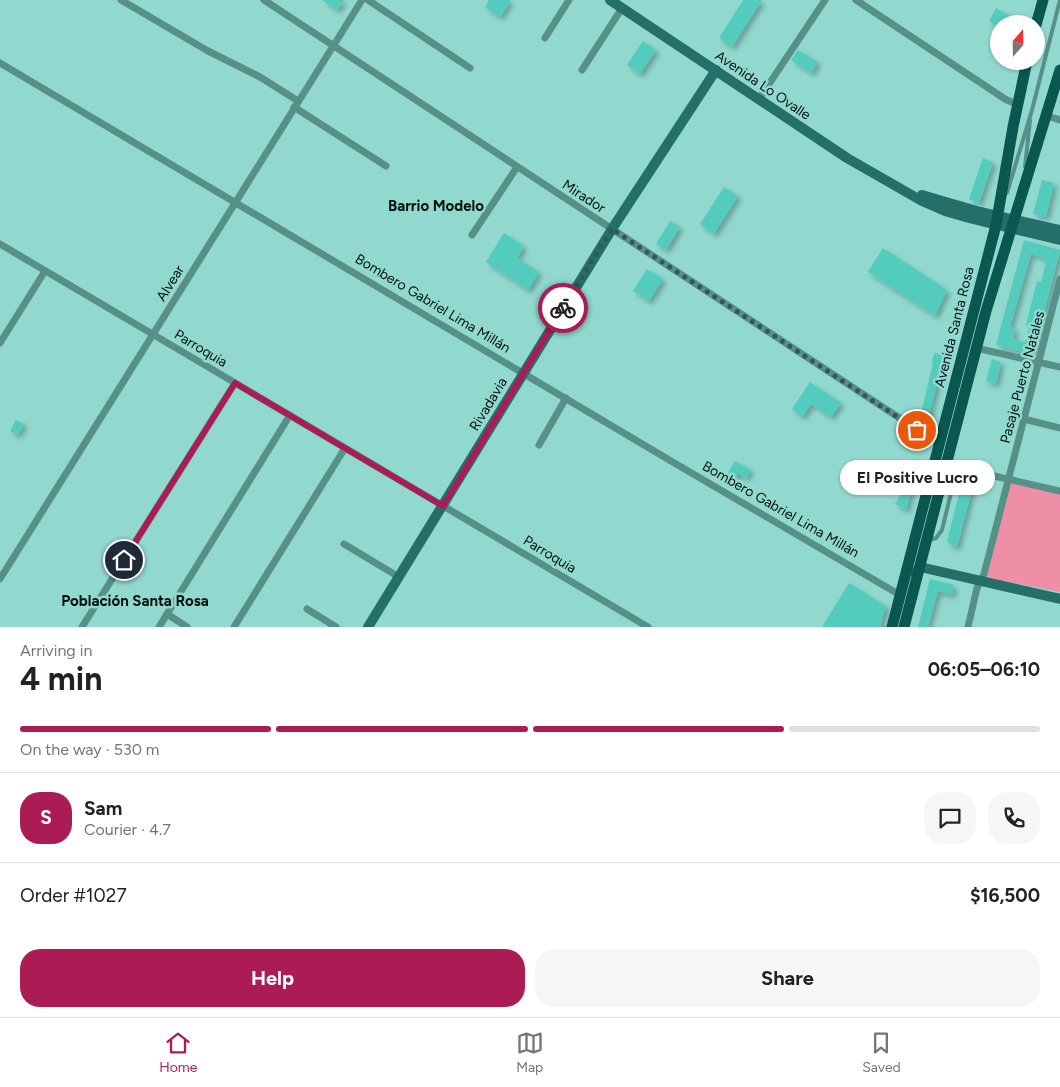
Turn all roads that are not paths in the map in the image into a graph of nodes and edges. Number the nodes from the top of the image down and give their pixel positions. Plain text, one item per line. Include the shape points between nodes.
1 (121, 0) edge
2 (264, 0) edge
3 (362, 0) edge
4 (368, 0) edge
5 (569, 0) edge
6 (610, 0) edge
7 (825, 0) edge
8 (856, 0) edge
9 (1042, 0) edge
10 (1060, 0) edge
11 (622, 8) junction
12 (1038, 15) edge
13 (545, 38) dead end
14 (332, 45) junction
15 (0, 63) edge
16 (470, 68) dead end
17 (582, 70) dead end
18 (716, 70) junction
19 (1025, 70) edge
20 (1060, 70) edge
21 (759, 99) junction
22 (296, 104) junction
23 (1018, 105) junction
24 (1032, 110) junction
25 (1046, 116) junction
26 (1060, 120) edge
27 (386, 166) dead end
28 (517, 166) junction
29 (1024, 184) junction
30 (235, 202) junction
31 (996, 220) junction
32 (1013, 224) junction
33 (612, 229) junction
34 (1060, 230) edge
35 (472, 235) dead end
36 (1060, 240) edge
37 (0, 244) edge
38 (45, 271) junction
39 (1060, 279) edge
40 (1057, 304) edge
41 (152, 334) junction
42 (0, 343) edge
43 (976, 348) junction
44 (1038, 362) junction
45 (1060, 367) edge
46 (523, 373) junction
47 (235, 383) junction
48 (566, 398) junction
49 (290, 415) junction
50 (1024, 419) junction
51 (1060, 428) edge
52 (939, 444) junction
53 (539, 445) dead end
54 (345, 448) junction
55 (952, 466) junction
56 (1008, 480) junction
57 (1060, 491) edge
58 (443, 506) junction
59 (344, 544) dead end
60 (920, 567) junction
61 (400, 576) junction
62 (0, 579) edge
63 (980, 581) junction
64 (900, 595) junction
65 (1060, 599) edge
66 (307, 609) dead end
67 (166, 614) junction
68 (82, 627) edge
69 (159, 627) edge
70 (187, 627) edge
71 (234, 627) edge
72 (336, 627) edge
73 (368, 627) edge
74 (648, 627) edge
75 (892, 627) edge
76 (904, 627) edge
77 (968, 627) edge

1 - 22 street via 260,78
2 - 14 street, Mirador
3 - 14 street, Alvear
4 - 16 street
5 - 13 street
6 - 11 street, Avenida Lo Ovalle
7 - 21 street
8 - 23 street
9 - 12 main road
10 - 24 lane
11 - 17 street
11 - 18 street, Avenida Lo Ovalle
14 - 22 street, Alvear
14 - 28 street, Mirador
15 - 30 street, Bombero Gabriel Lima Millán
18 - 21 street, Avenida Lo Ovalle
18 - 33 street, Rivadavia
19 - 23 main road, Avenida Santa Rosa
20 - 25 main road, Avenida Santa Rosa
21 - 31 street, Avenida Lo Ovalle via 847,158 902,190
22 - 27 street
22 - 30 street, Alvear
23 - 31 main road, Avenida Santa Rosa
24 - 29 lane
24 - 31 lane
25 - 26 street
25 - 29 main road, Avenida Santa Rosa
28 - 33 street, Mirador
28 - 35 street
29 - 32 main road, Avenida Santa Rosa
30 - 41 street, Alvear
30 - 46 street, Bombero Gabriel Lima Millán
31 - 32 street, Avenida Lo Ovalle
31 - 52 main road, Avenida Santa Rosa
32 - 34 street, Avenida Lo Ovalle
32 - 36 street, Avenida Lo Ovalle
32 - 43 main road, Avenida Santa Rosa
33 - 46 street, Rivadavia
33 - 52 street, Mirador
37 - 38 street, Parroquia
38 - 41 street, Parroquia
38 - 42 street
39 - 40 street, Pasaje Puerto Natales
40 - 44 street, Pasaje Puerto Natales
41 - 47 street, Parroquia
41 - 62 street, Alvear
43 - 44 street
43 - 55 main road, Avenida Santa Rosa
44 - 45 street
44 - 50 street, Pasaje Puerto Natales
46 - 48 street, Bombero Gabriel Lima Millán
46 - 58 street, Rivadavia
47 - 49 street, Parroquia
47 - 68 street
48 - 53 street
48 - 64 street, Bombero Gabriel Lima Millán
49 - 54 street, Parroquia
49 - 67 street
50 - 51 street
50 - 56 street, Pasaje Puerto Natales
52 - 64 main road, Avenida Santa Rosa
54 - 58 street, Parroquia
54 - 71 street
55 - 56 street
55 - 60 main road, Avenida Santa Rosa
56 - 57 street
56 - 63 street, Pasaje Puerto Natales
58 - 61 street, Rivadavia
58 - 74 street, Parroquia
59 - 61 street
60 - 63 street
60 - 64 street
60 - 76 main road, Avenida Santa Rosa
61 - 73 street, Rivadavia
63 - 65 street
63 - 77 street, Pasaje Puerto Natales
64 - 75 main road, Avenida Santa Rosa
66 - 72 street
67 - 69 street
67 - 70 street

